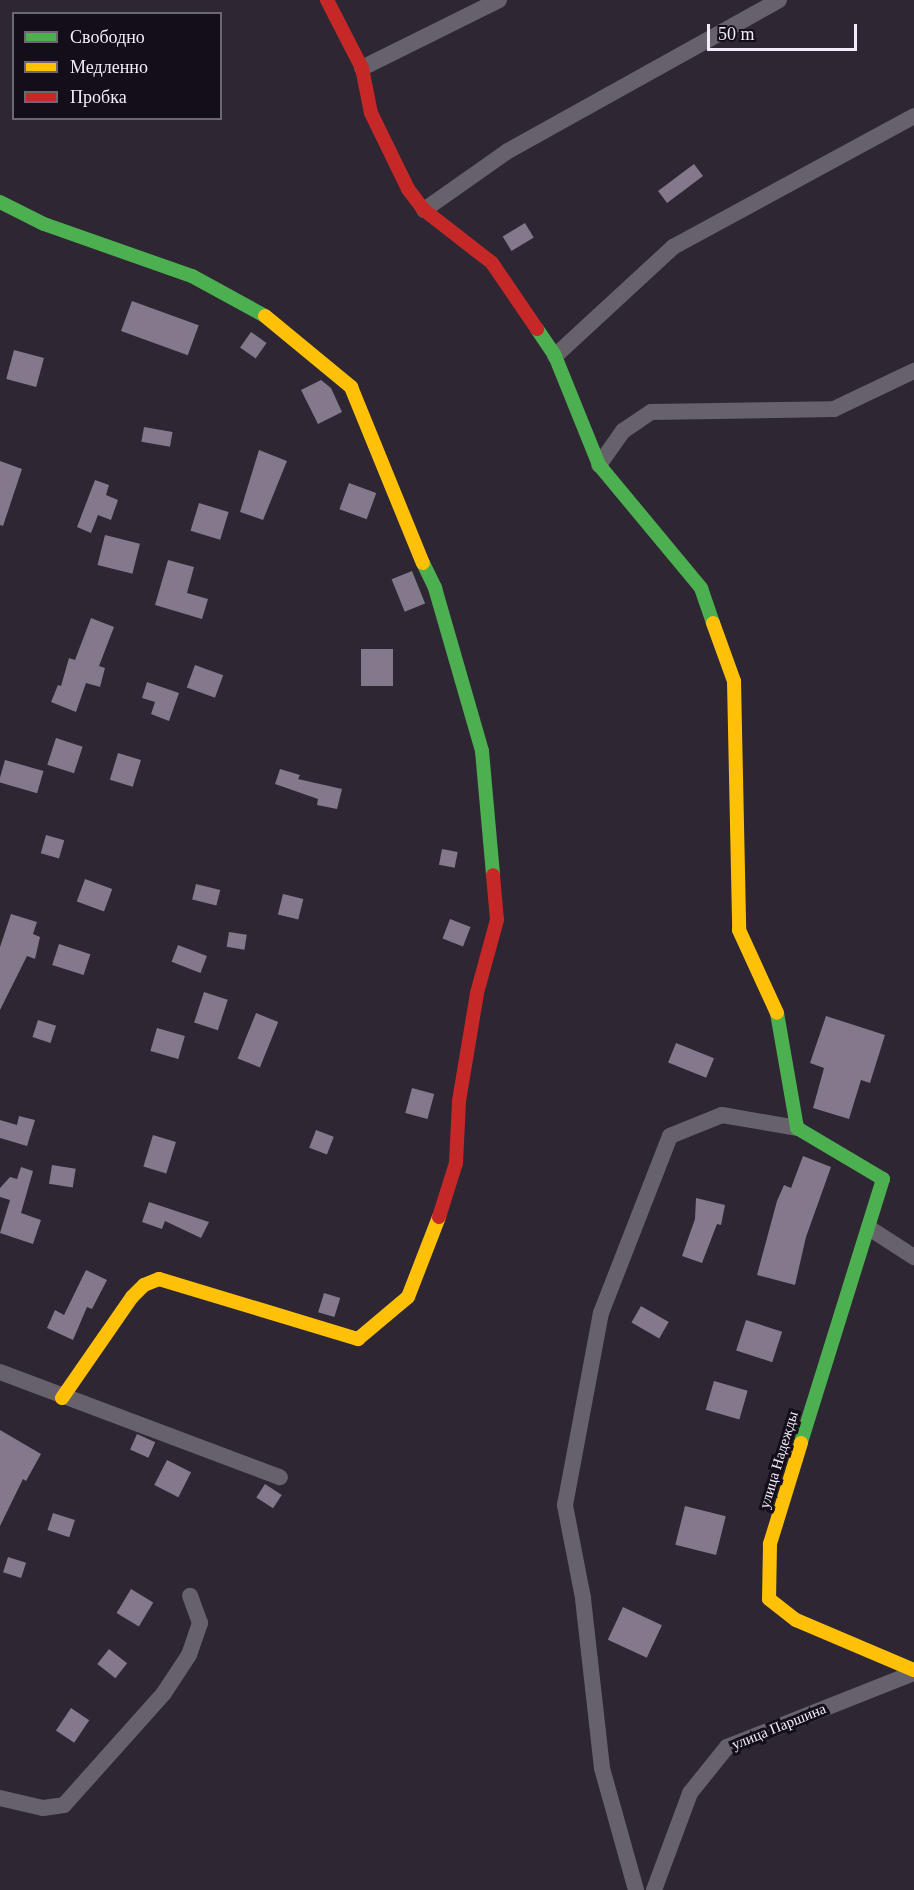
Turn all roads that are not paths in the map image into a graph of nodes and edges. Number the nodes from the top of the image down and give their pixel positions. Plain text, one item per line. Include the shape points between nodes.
1 (327, 0) edge
2 (499, 0) edge
3 (779, 0) edge
4 (362, 68) junction
5 (914, 116) edge
6 (0, 202) edge
7 (424, 210) junction
8 (555, 357) junction
9 (914, 371) edge
10 (599, 465) junction
11 (797, 1128) junction
12 (868, 1228) junction
13 (914, 1257) edge
14 (0, 1372) edge
15 (62, 1398) junction
16 (280, 1477) dead end
17 (190, 1596) dead end
18 (914, 1672) edge
19 (0, 1798) edge
20 (636, 1890) edge
21 (654, 1890) edge

1 - 4 street
2 - 4 street
3 - 7 street via 508,151
4 - 7 street via 370,113 408,189
5 - 8 street via 673,247
6 - 15 street via 44,224 192,276 258,310 351,387 435,588 482,751 497,920 477,993 459,1101 456,1163 408,1298 358,1339 159,1279 144,1285 132,1297
7 - 8 street via 492,263
8 - 10 street
9 - 10 street via 834,409 651,412 623,431
10 - 11 street via 701,588 734,681 739,930 780,1019
11 - 12 street, улица Надежды via 883,1179
11 - 20 street via 722,1115 670,1136 601,1313 565,1505 583,1598 602,1768
12 - 13 street
12 - 18 street, улица Надежды via 770,1544 769,1599 796,1620
14 - 15 street
15 - 16 street
17 - 19 street via 200,1623 189,1655 164,1693 64,1805 43,1808
18 - 21 street, улица Паршина via 727,1747 690,1793

